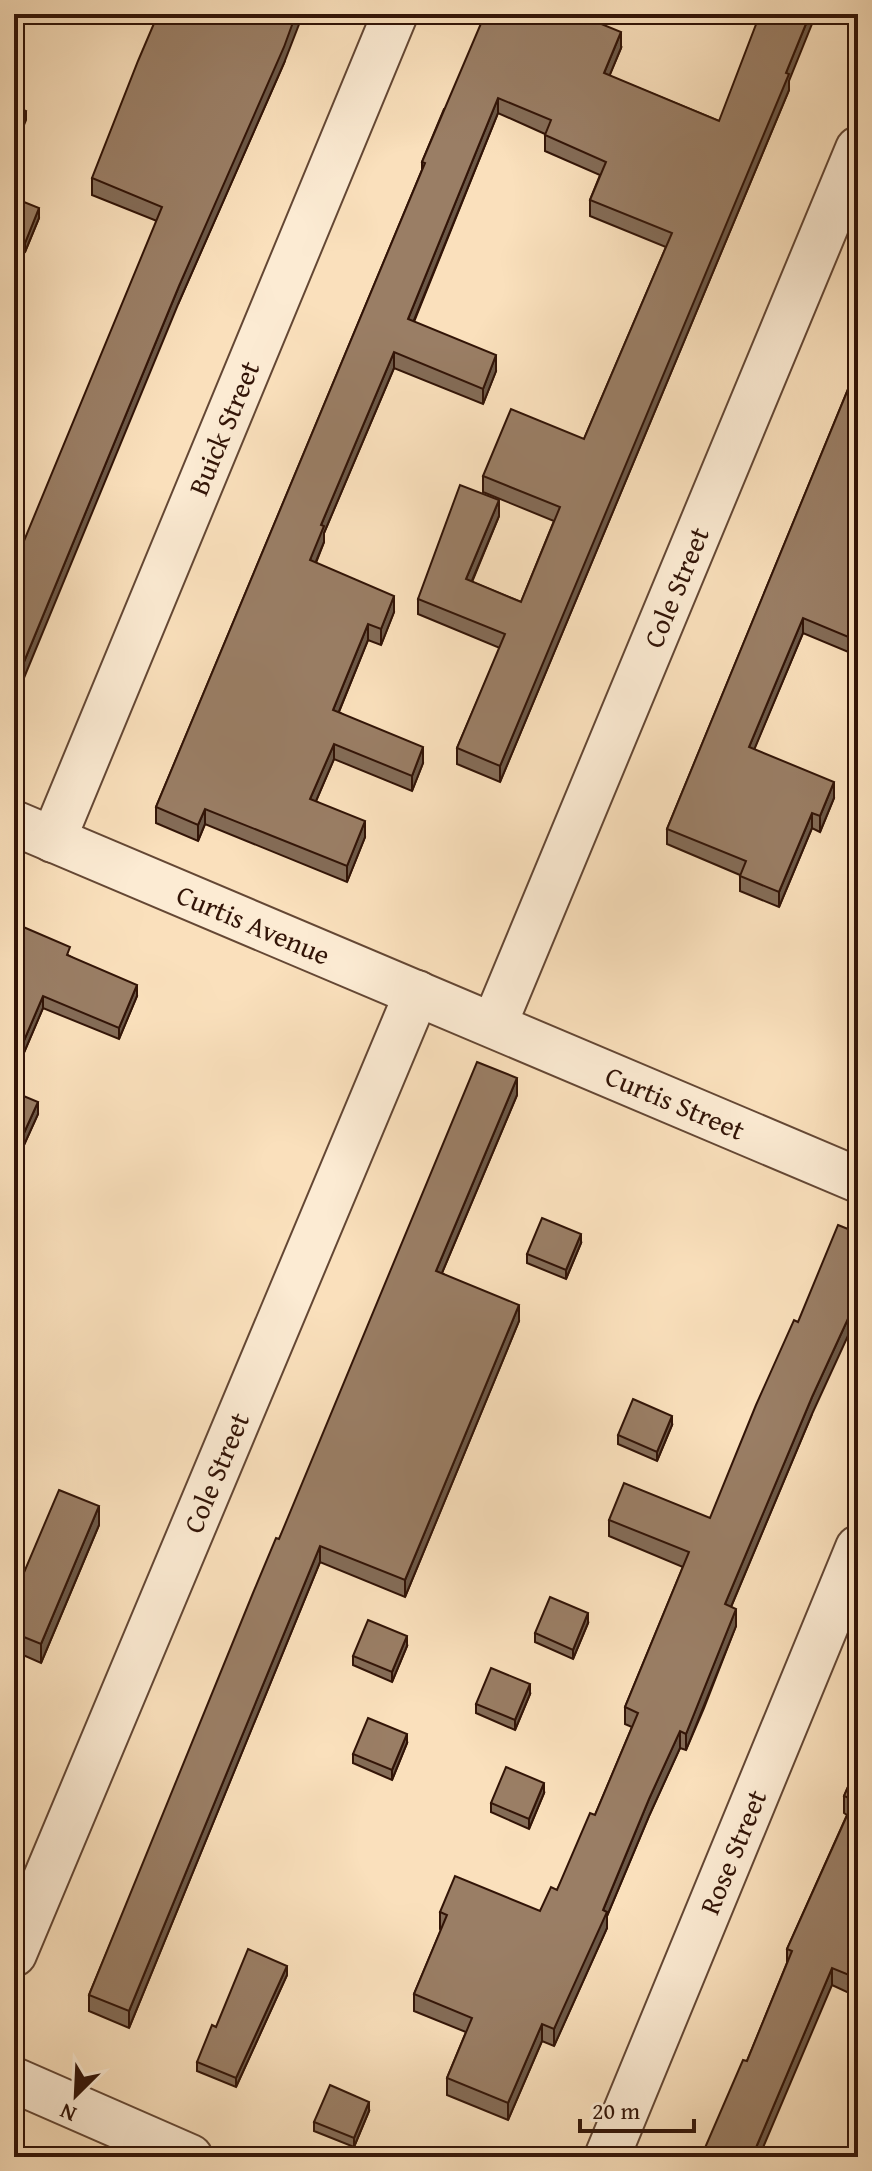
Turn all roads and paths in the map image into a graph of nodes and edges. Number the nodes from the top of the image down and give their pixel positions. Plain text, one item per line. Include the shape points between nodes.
1 (395, 14) edge
2 (858, 149) edge
3 (14, 823) edge
4 (53, 840) junction
5 (417, 993) junction
6 (494, 1025) junction
7 (858, 1180) edge
8 (858, 1548) edge
9 (14, 1954) edge
10 (14, 2080) edge
11 (190, 2157) edge
12 (607, 2157) edge

1 - 4 street, Buick Street
2 - 6 street, Cole Street
3 - 4 street, Curtis Avenue
4 - 5 street, Curtis Avenue
5 - 6 street, Curtis Avenue
5 - 9 street, Cole Street
6 - 7 street, Curtis Street
8 - 12 street, Rose Street
10 - 11 street

